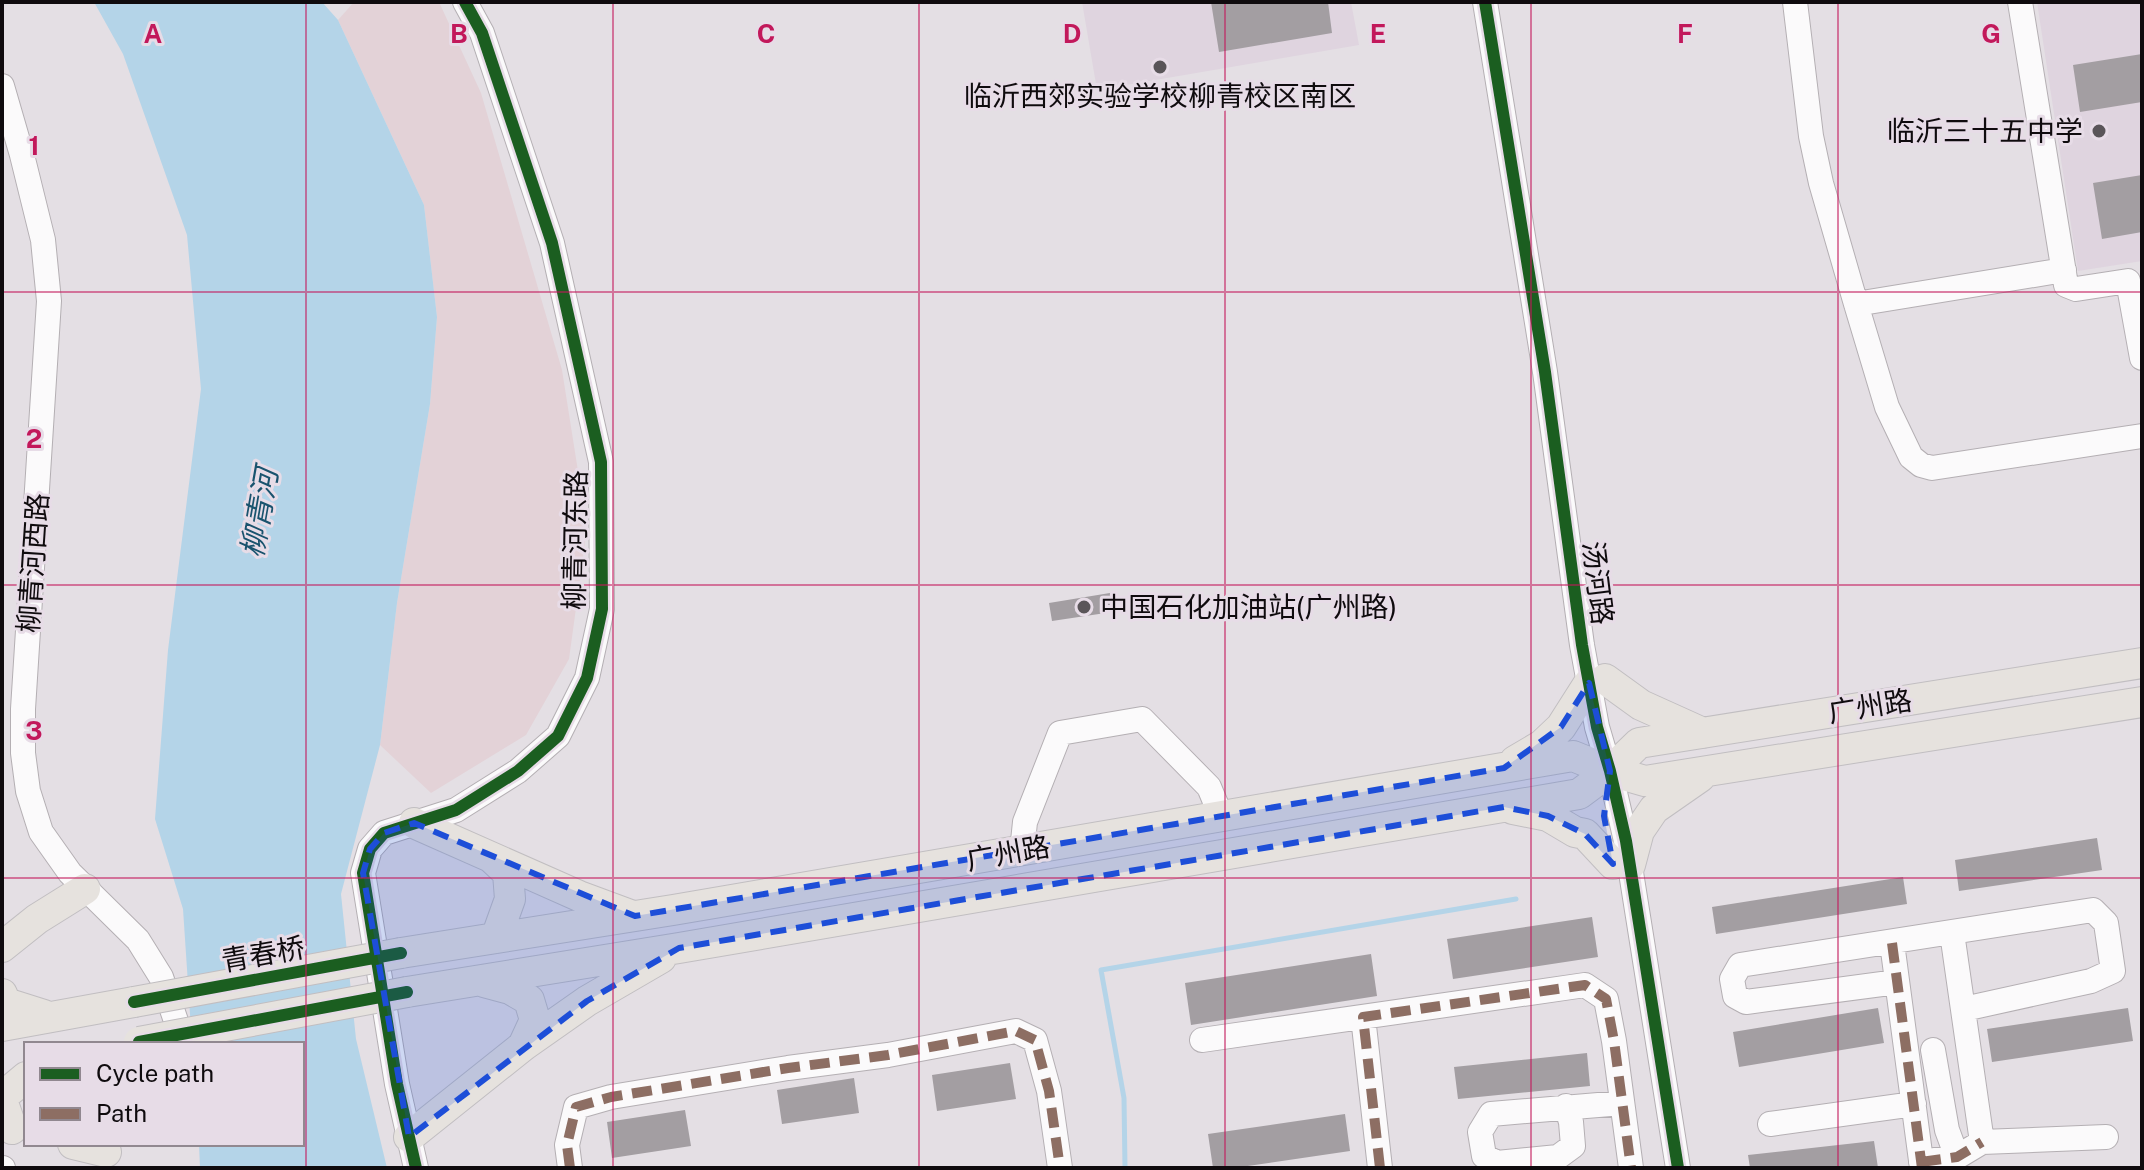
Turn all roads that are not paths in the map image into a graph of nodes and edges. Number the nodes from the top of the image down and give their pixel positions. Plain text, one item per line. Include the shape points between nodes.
1 (465, 2) edge
2 (1485, 2) edge
3 (1501, 2) edge
4 (1795, 2) edge
5 (2020, 2) edge
6 (2, 86) edge
7 (2064, 270) junction
8 (1856, 304) junction
9 (2142, 358) edge
10 (2142, 436) edge
11 (2142, 663) edge
12 (1597, 681) junction
13 (2142, 702) edge
14 (1703, 733) junction
15 (1504, 768) junction
16 (1610, 771) junction
17 (1709, 771) junction
18 (1504, 807) junction
19 (1221, 816) junction
20 (414, 823) junction
21 (1022, 851) junction
22 (492, 858) junction
23 (1622, 864) junction
24 (85, 889) junction
25 (635, 916) junction
26 (1952, 933) junction
27 (496, 938) junction
28 (1892, 943) junction
29 (2, 947) edge
30 (679, 948) junction
31 (401, 953) joint
32 (478, 981) junction
33 (1897, 982) junction
34 (2, 994) edge
35 (1964, 1009) junction
36 (50, 1017) junction
37 (1363, 1017) junction
38 (2, 1026) edge
39 (1202, 1040) dead end
40 (137, 1042) edge
41 (178, 1042) edge
42 (523, 1046) junction
43 (1933, 1050) dead end
44 (24, 1061) edge
45 (2, 1066) edge
46 (24, 1079) edge
47 (2, 1098) edge
48 (1622, 1103) junction
49 (1914, 1104) junction
50 (1566, 1106) dead end
51 (1770, 1124) dead end
52 (13, 1130) edge
53 (409, 1137) junction
54 (2106, 1137) dead end
55 (1982, 1142) junction
56 (79, 1146) edge
57 (104, 1155) edge
58 (1957, 1157) junction
59 (1922, 1165) edge
60 (416, 1168) edge
61 (570, 1168) edge
62 (1060, 1168) edge
63 (1377, 1168) edge
64 (1631, 1168) edge
65 (1661, 1168) edge
66 (1678, 1168) edge

1 - 20 street, 柳青河东路 via 482,33 552,243 584,377 601,462 602,609 587,678 558,736 518,771 456,810
2 - 12 street, 汤河路
3 - 12 street, 汤河路 via 1561,369
4 - 8 street via 1811,136
5 - 7 street
6 - 24 street, 柳青河西路 via 43,240 49,301 23,753 41,832
7 - 8 street
7 - 9 street via 2066,285 2076,289 2128,281
8 - 10 street via 1887,407 1911,457 1921,465 1932,468
11 - 14 main road, 广州路
12 - 14 main road
12 - 15 main road via 1542,745
12 - 16 street, 汤河路 via 1611,723
13 - 17 main road, 广州路
14 - 16 main road, 广州路 via 1639,743
15 - 16 main road, 广州路 via 1573,756
15 - 19 main road, 广州路
16 - 17 main road, 广州路 via 1645,781
16 - 18 main road, 广州路 via 1579,794
16 - 23 street, 汤河路 via 1604,816
17 - 23 main road via 1654,809
18 - 23 main road via 1548,816 1585,834
18 - 30 main road, 广州路
19 - 21 main road, 广州路
19 - 21 street via 1209,787 1142,719 1060,733 1025,822
20 - 22 main road
20 - 53 street, 柳青河东路 via 384,833 370,849 363,873
21 - 25 main road, 广州路
22 - 25 main road
22 - 27 main road via 508,873 510,899
23 - 65 street, 汤河路
23 - 66 street, 汤河路
24 - 29 main road
24 - 41 street, 柳青河西路 via 138,940 161,977
25 - 27 main road, 广州路
26 - 28 street
26 - 35 street
26 - 35 street via 2093,910 2106,923 2113,971 2091,981
27 - 31 main road, 广州路
28 - 33 street
28 - 33 street via 1740,965 1732,979 1735,996 1746,1002
30 - 32 main road, 广州路
30 - 42 main road via 587,1001
31 - 36 main road, 青春桥, bridge
32 - 40 main road, 广州路, bridge
32 - 42 main road via 529,1000 535,1020
33 - 49 street
34 - 36 main road via 6,1003
35 - 55 street
36 - 38 main road
37 - 39 street
37 - 48 street via 1585,985 1606,999
37 - 63 street
42 - 53 main road
43 - 58 street
44 - 45 main road
46 - 47 main road
47 - 52 main road
48 - 50 street
48 - 64 street
49 - 51 street
49 - 59 street
53 - 60 street, 柳青河东路
54 - 55 street
55 - 58 street
56 - 57 main road
58 - 59 street
61 - 62 street via 567,1145 576,1107 1016,1031 1035,1040

